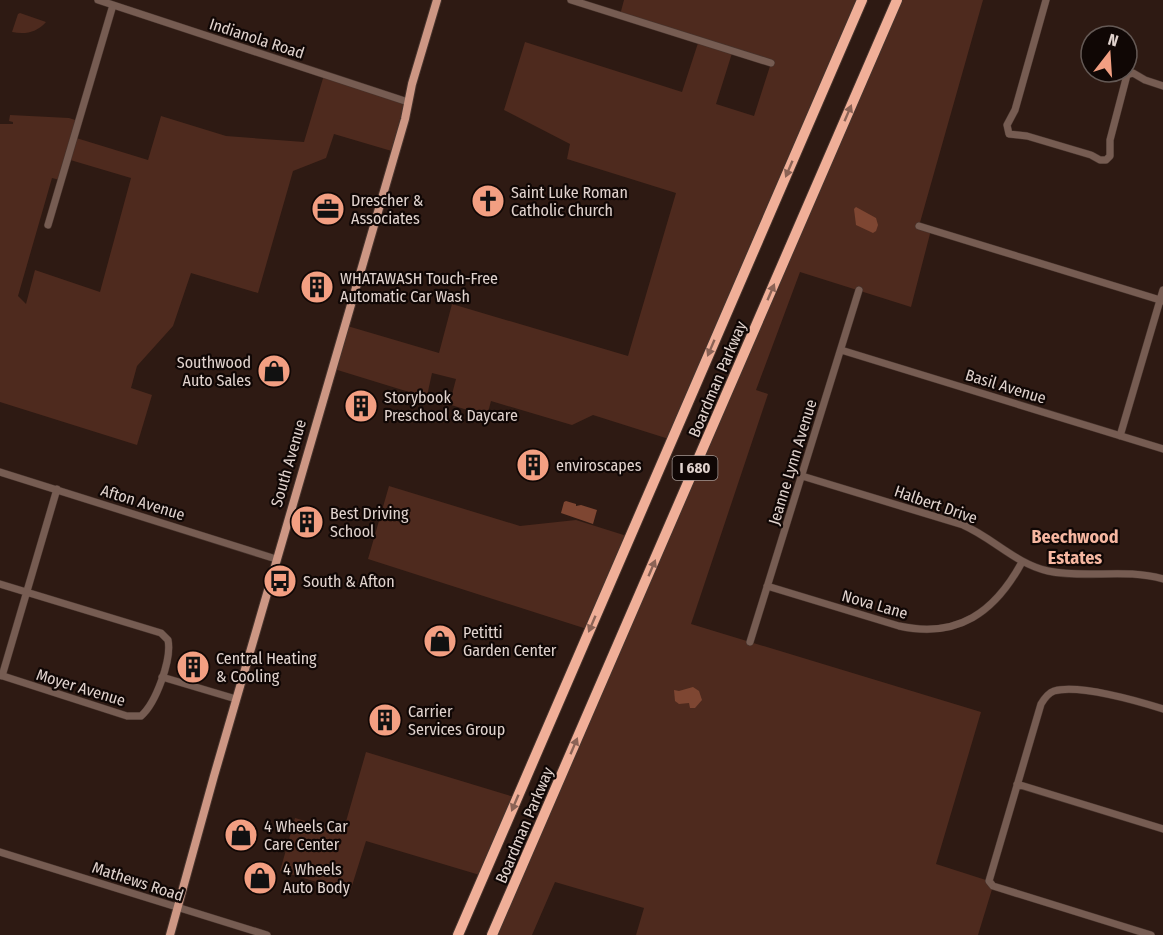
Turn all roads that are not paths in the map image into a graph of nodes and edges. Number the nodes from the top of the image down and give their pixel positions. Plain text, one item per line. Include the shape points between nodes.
1 (98, 0) edge
2 (437, 0) edge
3 (572, 0) edge
4 (862, 0) edge
5 (897, 0) edge
6 (1046, 0) edge
7 (112, 5) junction
8 (771, 63) dead end
9 (1163, 86) edge
10 (408, 102) junction
11 (48, 225) dead end
12 (919, 226) dead end
13 (859, 290) dead end
14 (1163, 290) edge
15 (1162, 300) edge
16 (841, 350) junction
17 (1120, 436) junction
18 (1163, 449) edge
19 (0, 472) edge
20 (802, 476) junction
21 (57, 489) junction
22 (276, 559) junction
23 (1023, 562) junction
24 (1163, 579) edge
25 (0, 584) edge
26 (767, 586) junction
27 (27, 592) junction
28 (750, 642) dead end
29 (1, 676) edge
30 (162, 677) junction
31 (236, 699) junction
32 (1163, 708) edge
33 (1017, 784) junction
34 (1163, 829) edge
35 (0, 852) edge
36 (177, 908) junction
37 (170, 935) edge
38 (267, 935) edge
39 (458, 935) edge
40 (492, 935) edge
41 (1151, 935) edge

1 - 7 street, Indianola Road
2 - 10 main road, South Avenue
3 - 8 street
4 -> 39 highway, Boardman Parkway / I 680
40 -> 5 highway, Boardman Parkway / I 680
6 - 9 street via 1015,110 1007,125 1011,135 1027,135 1106,160 1127,75 1133,73
7 - 10 street, Indianola Road
7 - 11 street
10 - 22 main road, South Avenue
12 - 15 street
13 - 16 street, Jeanne Lynn Avenue
14 - 15 street
15 - 17 street
16 - 17 street, Basil Avenue
16 - 20 street, Jeanne Lynn Avenue
17 - 18 street, Basil Avenue
19 - 21 street, Afton Avenue
20 - 23 street, Halbert Drive via 963,525
20 - 26 street, Jeanne Lynn Avenue
21 - 22 street, Afton Avenue
21 - 27 street
22 - 31 main road, South Avenue
23 - 24 street, Halbert Drive via 1058,573 1122,573
23 - 26 street, Nova Lane via 1005,590 985,610 965,621 936,629 899,626
25 - 27 street, Moyer Avenue
26 - 28 street, Jeanne Lynn Avenue
27 - 29 street
27 - 30 street, Moyer Avenue via 161,633 169,644
29 - 30 street, Moyer Avenue via 135,717 146,712
30 - 31 street
31 - 36 main road, South Avenue
32 - 33 street via 1090,692 1051,693 1041,704
33 - 34 street
33 - 41 street via 989,883
35 - 36 street, Mathews Road
36 - 37 main road, South Avenue
36 - 38 street, Mathews Road

